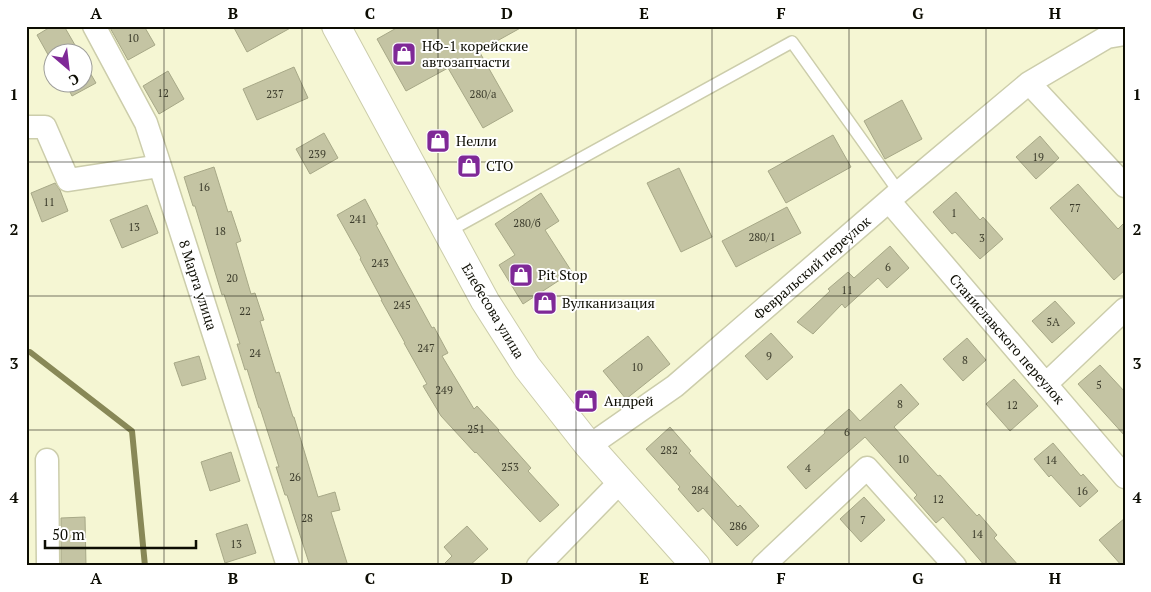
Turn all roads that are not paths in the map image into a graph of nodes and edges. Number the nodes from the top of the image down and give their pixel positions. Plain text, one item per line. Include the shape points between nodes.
1 (94, 26) edge
2 (343, 29) edge
3 (1125, 34) edge
4 (1029, 82) junction
5 (26, 127) edge
6 (160, 166) junction
7 (1125, 186) edge
8 (894, 196) junction
9 (447, 232) junction
10 (1125, 309) edge
11 (1046, 384) junction
12 (590, 446) junction
13 (47, 460) dead end
14 (1125, 476) edge
15 (621, 481) junction
16 (48, 566) edge
17 (288, 566) edge
18 (538, 566) edge
19 (696, 566) edge
20 (763, 566) edge
21 (955, 566) edge

1 - 6 street, 8 Марта улица via 146,123
2 - 9 main road, Елебесова улица
3 - 4 street, Февральский переулок via 1107,37
4 - 7 street
4 - 8 street, Февральский переулок
5 - 6 street via 45,126 68,180
6 - 17 street, 8 Марта улица
8 - 9 lane via 792,42
8 - 11 street, Станиславского переулок
8 - 12 street, Февральский переулок via 675,386
9 - 12 main road, Елебесова улица via 527,367
10 - 11 street
11 - 14 street, Станиславского переулок
12 - 15 main road, Елебесова улица
13 - 16 street
15 - 18 street
15 - 19 main road, Елебесова улица
20 - 21 street via 867,468

